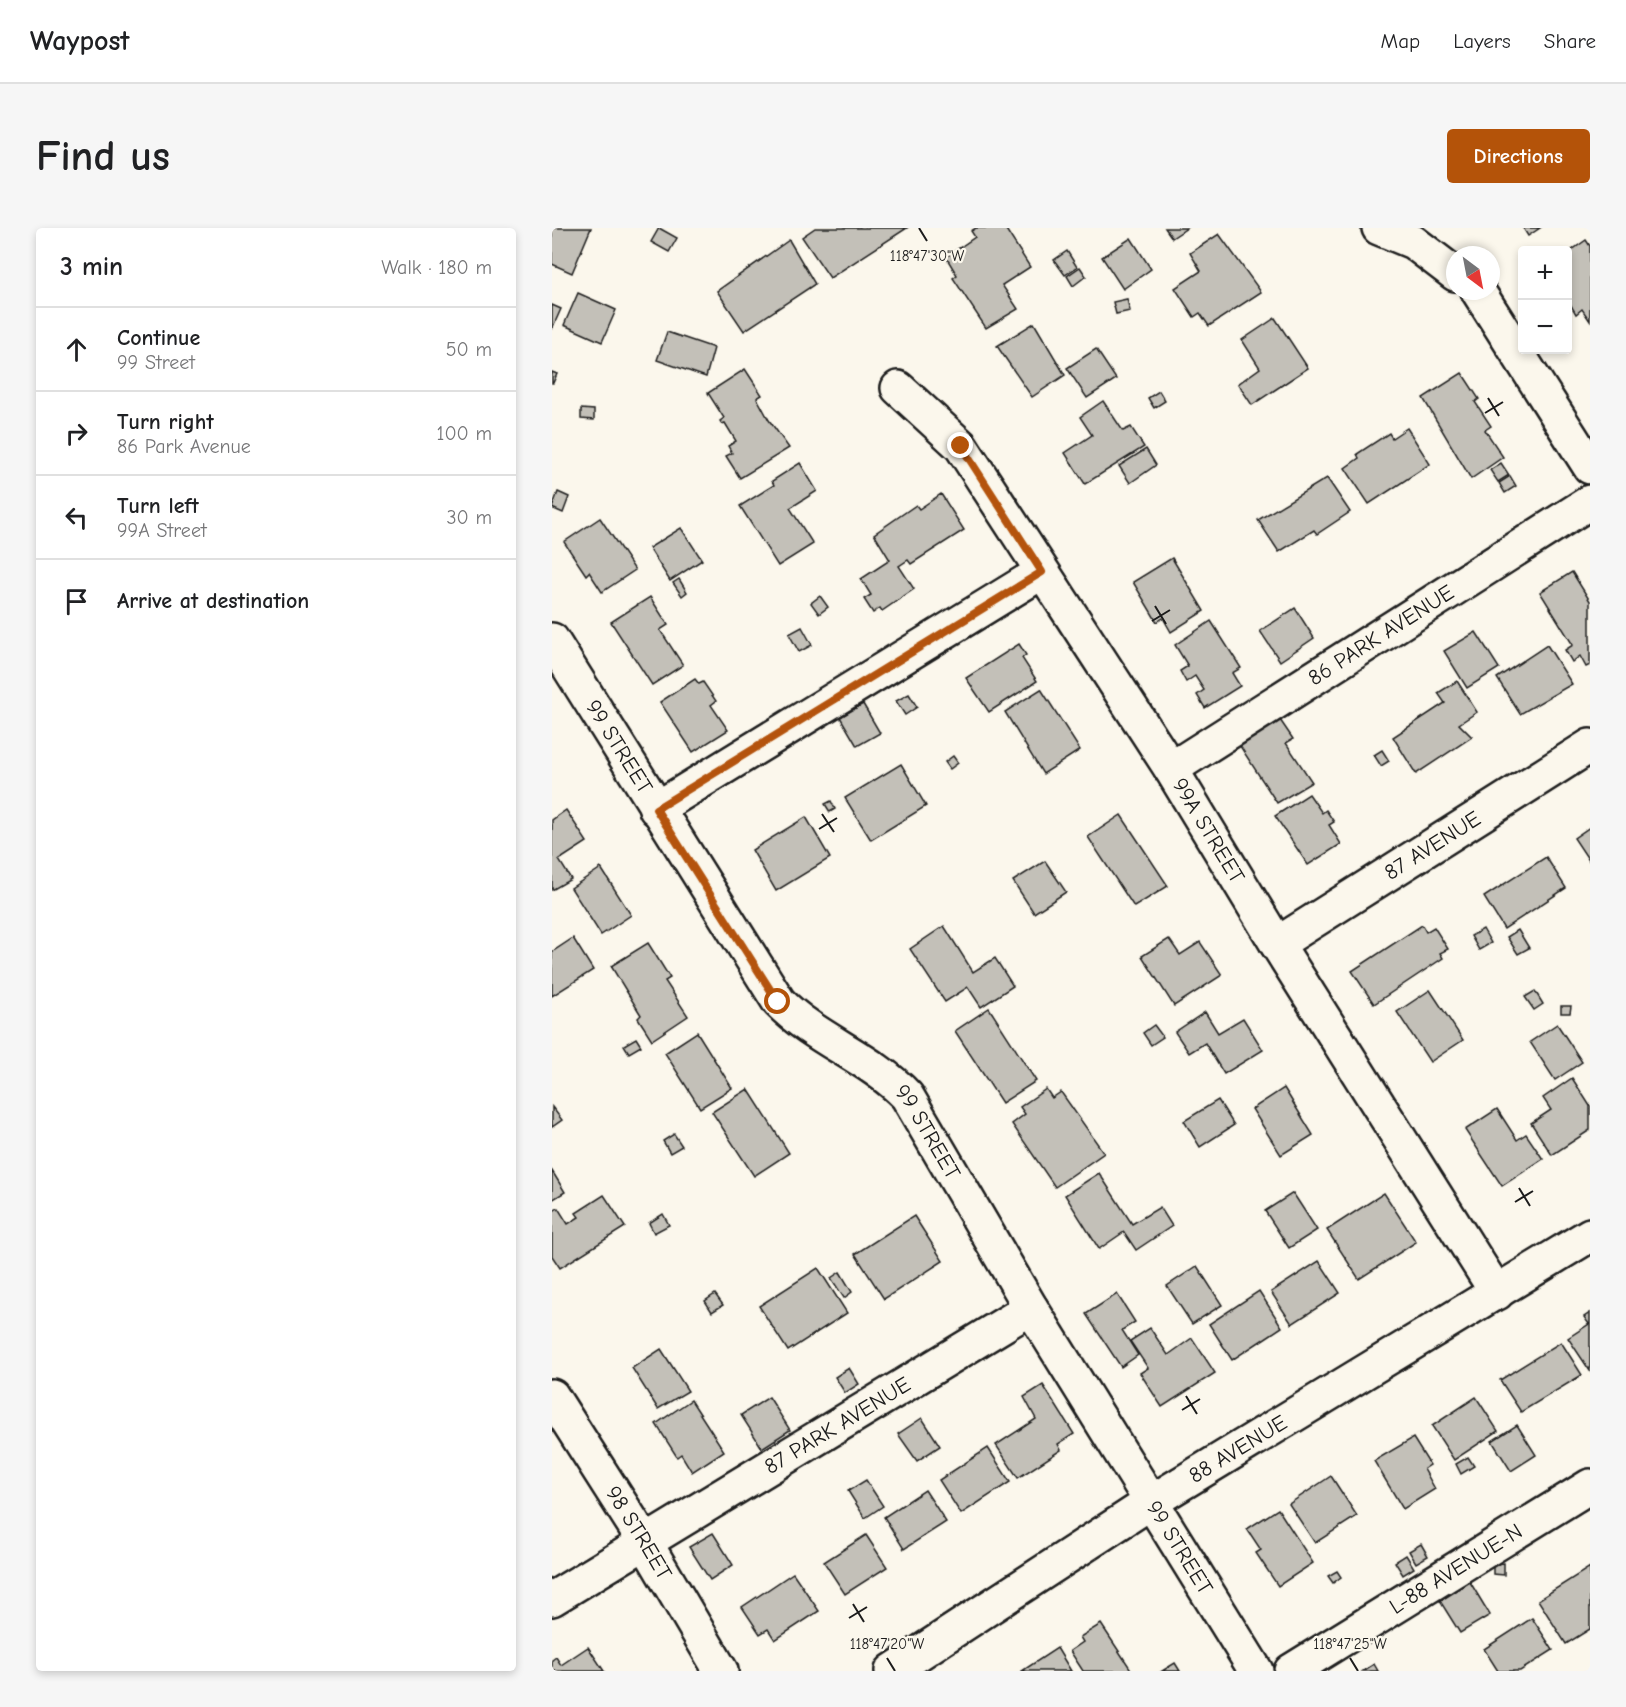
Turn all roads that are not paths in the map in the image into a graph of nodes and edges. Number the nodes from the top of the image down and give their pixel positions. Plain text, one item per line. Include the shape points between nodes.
1 (1379, 228) edge
2 (1446, 267) edge
3 (1484, 300) edge
4 (898, 388) dead end
5 (1590, 467) edge
6 (1590, 502) edge
7 (1042, 572) junction
8 (552, 640) edge
9 (1590, 746) edge
10 (1172, 769) junction
11 (656, 809) junction
12 (1277, 944) junction
13 (1590, 1235) edge
14 (1497, 1293) junction
15 (1031, 1308) junction
16 (552, 1396) edge
17 (1590, 1486) edge
18 (1151, 1503) junction
19 (645, 1542) junction
20 (552, 1599) edge
21 (721, 1671) edge
22 (892, 1671) edge
23 (1256, 1671) edge
24 (1291, 1671) edge

1 - 2 street via 1413,242
3 - 5 street
4 - 7 street, 99A STREET via 961,446
6 - 10 street, 86 PARK AVENUE
7 - 10 street, 99A STREET
7 - 11 street
8 - 11 street, 99 STREET
9 - 12 street, 87 AVENUE
10 - 12 street, 99A STREET
11 - 15 street, 99 STREET via 778,1002 814,1031 879,1070 907,1096
12 - 14 street, 99A STREET
13 - 14 street, 88 AVENUE
14 - 18 street, 88 AVENUE
15 - 18 street, 99 STREET
15 - 19 street, 87 PARK AVENUE
16 - 19 street, 98 STREET
17 - 24 street, L-88 AVENUE-N
18 - 22 street, 88 AVENUE
18 - 23 street, 99 STREET
19 - 20 street
19 - 21 street, 98 STREET

